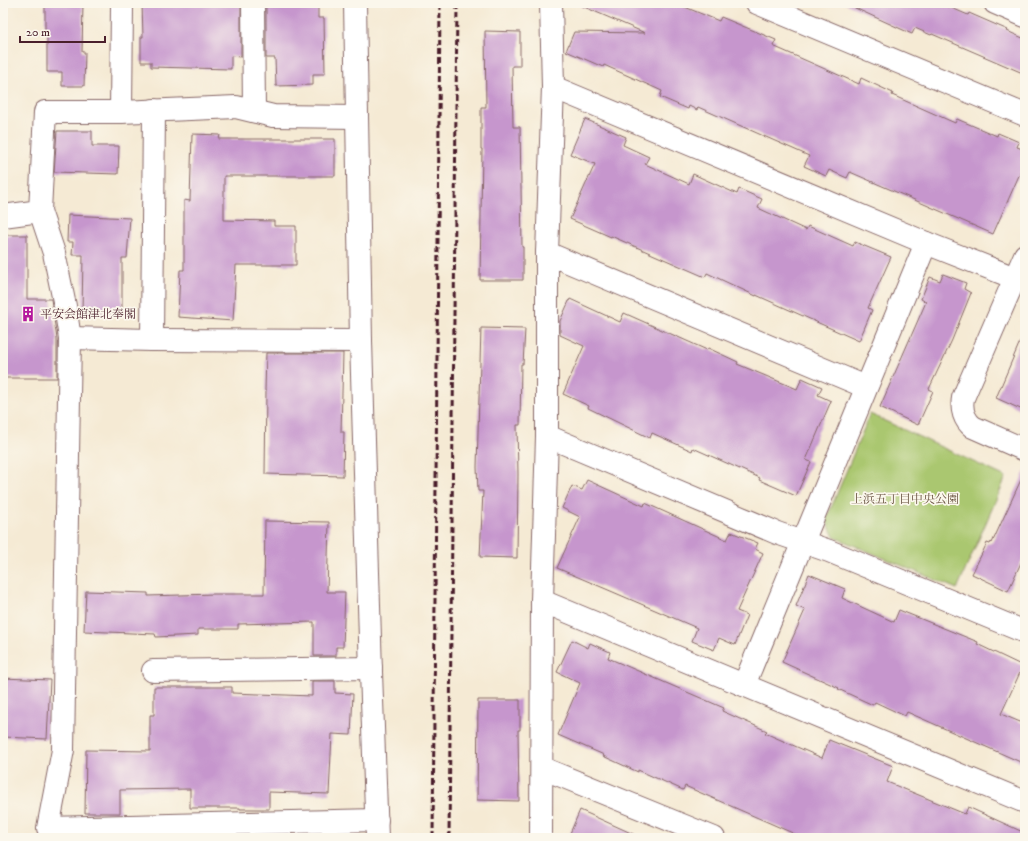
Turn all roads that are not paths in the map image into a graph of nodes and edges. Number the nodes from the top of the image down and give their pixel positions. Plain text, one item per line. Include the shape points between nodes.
1 (122, 3) edge
2 (253, 3) edge
3 (355, 3) edge
4 (551, 3) edge
5 (757, 3) edge
6 (995, 3) edge
7 (1025, 16) edge
8 (553, 87) junction
9 (154, 110) junction
10 (254, 111) junction
11 (121, 112) junction
12 (1025, 115) edge
13 (357, 117) junction
14 (40, 211) junction
15 (3, 216) edge
16 (926, 243) junction
17 (547, 253) junction
18 (1025, 255) edge
19 (1020, 280) edge
20 (70, 338) junction
21 (152, 340) junction
22 (361, 342) junction
23 (866, 387) junction
24 (547, 436) junction
25 (1025, 450) edge
26 (803, 542) junction
27 (542, 601) junction
28 (1025, 632) edge
29 (371, 668) junction
30 (153, 671) dead end
31 (744, 685) junction
32 (542, 768) junction
33 (1025, 802) edge
34 (377, 829) edge
35 (541, 838) edge
36 (714, 838) edge

1 - 11 street
2 - 10 street
3 - 13 street
4 - 8 street
5 - 12 street
6 - 7 street
8 - 16 street
8 - 17 street
9 - 10 street via 236,107
9 - 11 street
9 - 21 street
10 - 13 street via 273,116
11 - 14 street via 45,112
13 - 22 street
14 - 15 street
14 - 20 street via 54,253
16 - 19 street
16 - 23 street
17 - 23 street
17 - 24 street
18 - 19 street
19 - 25 street via 963,398 962,408 969,424 974,428
20 - 21 street
20 - 34 street via 63,750 48,828
21 - 22 street
22 - 29 street
23 - 26 street
24 - 26 street via 778,534
24 - 27 street
26 - 28 street
26 - 31 street
27 - 31 street
27 - 32 street
29 - 30 street
29 - 34 street
31 - 33 street
32 - 35 street
32 - 36 street

